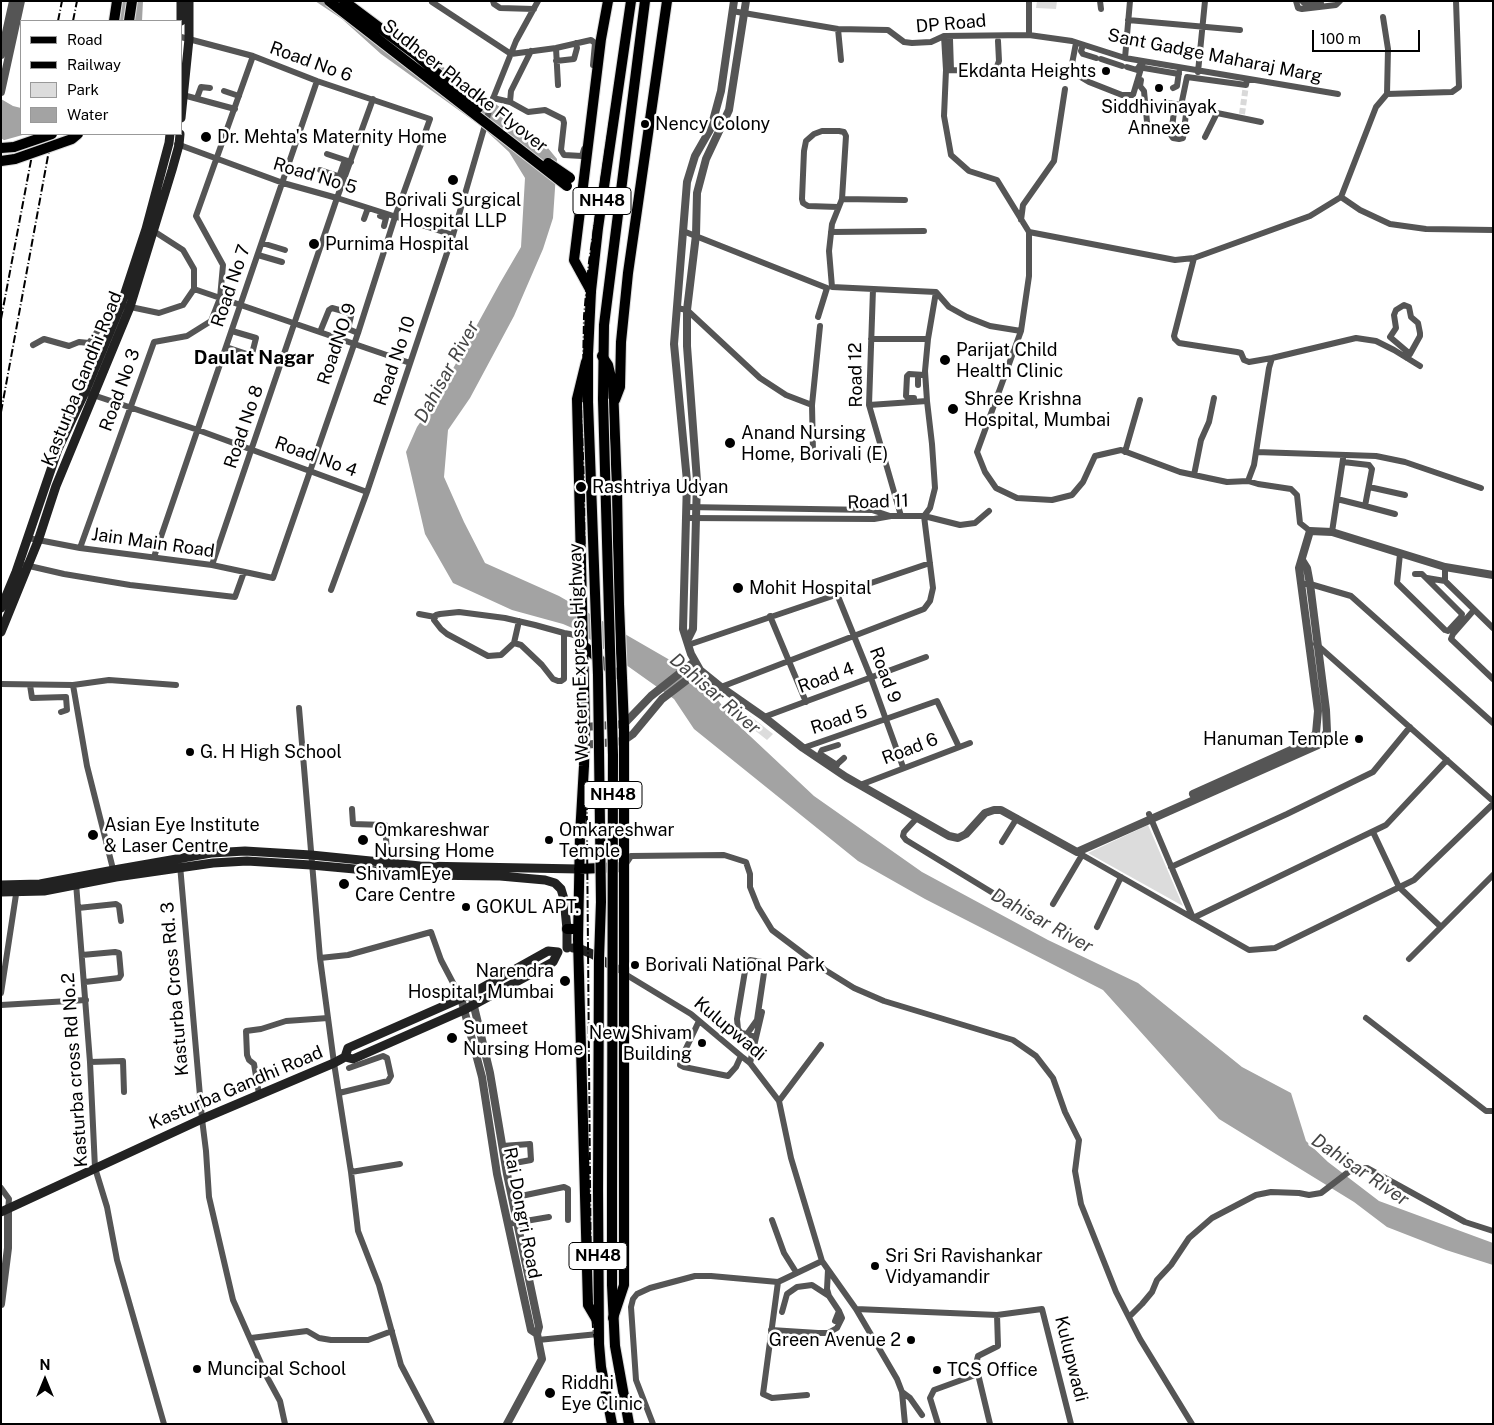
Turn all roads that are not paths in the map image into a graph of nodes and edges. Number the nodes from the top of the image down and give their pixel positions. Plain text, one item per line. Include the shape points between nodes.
1 (13, 1) edge
2 (21, 1) edge
3 (117, 1) edge
4 (126, 1) edge
5 (132, 1) edge
6 (138, 1) edge
7 (181, 1) edge
8 (189, 1) edge
9 (329, 1) edge
10 (344, 1) edge
11 (493, 1) edge
12 (538, 1) edge
13 (608, 1) edge
14 (631, 1) edge
15 (645, 1) edge
16 (667, 1) edge
17 (734, 1) edge
18 (746, 1) edge
19 (1030, 1) edge
20 (1100, 1) edge
21 (1130, 1) edge
22 (1205, 1) edge
23 (1296, 1) edge
24 (1302, 1) edge
25 (1332, 1) edge
26 (1340, 1) edge
27 (1456, 1) edge
28 (432, 2) edge
29 (534, 9) junction
30 (1101, 9) dead end
31 (732, 11) junction
32 (745, 13) junction
33 (1383, 17) dead end
34 (114, 20) edge
35 (124, 20) edge
36 (129, 20) edge
37 (136, 20) edge
38 (181, 20) edge
39 (1128, 20) junction
40 (1203, 27) junction
41 (838, 29) junction
42 (1240, 30) dead end
43 (1029, 35) junction
44 (974, 36) junction
45 (185, 38) edge
46 (949, 38) junction
47 (576, 43) junction
48 (1080, 44) junction
49 (556, 48) junction
50 (530, 51) junction
51 (511, 54) junction
52 (1, 55) edge
53 (1113, 55) junction
54 (253, 56) junction
55 (1125, 58) junction
56 (841, 60) dead end
57 (556, 61) junction
58 (1111, 63) junction
59 (1144, 64) junction
60 (948, 70) junction
61 (1183, 70) junction
62 (1198, 72) junction
63 (1186, 77) junction
64 (1247, 80) junction
65 (317, 81) junction
66 (558, 85) dead end
67 (2, 88) edge
68 (210, 88) dead end
69 (1173, 88) dead end
70 (1065, 89) dead end
71 (183, 90) edge
72 (1338, 94) dead end
73 (1387, 94) junction
74 (239, 96) junction
75 (198, 98) junction
76 (373, 99) junction
77 (493, 99) junction
78 (510, 102) junction
79 (182, 104) edge
80 (225, 106) junction
81 (235, 109) junction
82 (430, 119) joint
83 (1261, 122) dead end
84 (1148, 132) dead end
85 (49, 135) edge
86 (77, 135) edge
87 (180, 135) edge
88 (1205, 136) dead end
89 (170, 138) edge
90 (180, 145) junction
91 (1, 148) edge
92 (326, 154) dead end
93 (217, 158) junction
94 (1, 161) edge
95 (348, 161) junction
96 (320, 170) dead end
97 (342, 177) junction
98 (568, 182) junction
99 (283, 183) junction
100 (583, 183) junction
101 (1341, 197) junction
102 (337, 198) junction
103 (581, 198) junction
104 (842, 199) junction
105 (905, 200) dead end
106 (838, 207) junction
107 (373, 212) junction
108 (364, 219) dead end
109 (1021, 220) junction
110 (388, 224) junction
111 (150, 230) junction
112 (1493, 230) edge
113 (683, 231) junction
114 (924, 231) dead end
115 (831, 232) junction
116 (1029, 232) junction
117 (453, 235) junction
118 (696, 235) junction
119 (263, 243) junction
120 (285, 250) dead end
121 (259, 256) junction
122 (1194, 258) junction
123 (282, 262) dead end
124 (194, 289) junction
125 (873, 289) junction
126 (591, 291) junction
127 (936, 292) junction
128 (220, 298) junction
129 (240, 305) junction
130 (125, 306) junction
131 (677, 308) junction
132 (687, 310) junction
133 (818, 317) dead end
134 (295, 324) junction
135 (820, 326) dead end
136 (112, 329) junction
137 (234, 331) junction
138 (320, 332) junction
139 (1022, 332) junction
140 (358, 333) junction
141 (871, 339) junction
142 (928, 339) junction
143 (354, 344) junction
144 (33, 345) dead end
145 (228, 347) junction
146 (588, 354) junction
147 (602, 356) junction
148 (1408, 356) junction
149 (1272, 358) junction
150 (410, 363) junction
151 (1420, 366) dead end
152 (922, 375) junction
153 (918, 384) dead end
154 (84, 392) junction
155 (94, 395) junction
156 (915, 398) dead end
157 (1214, 398) dead end
158 (1140, 400) dead end
159 (926, 401) junction
160 (614, 404) junction
161 (812, 405) junction
162 (869, 405) junction
163 (130, 408) junction
164 (198, 430) junction
165 (252, 449) junction
166 (813, 452) dead end
167 (1124, 452) junction
168 (1256, 452) junction
169 (56, 456) junction
170 (1343, 458) junction
171 (67, 461) junction
172 (310, 472) junction
173 (1194, 475) junction
174 (1248, 481) junction
175 (1368, 487) junction
176 (1481, 488) dead end
177 (367, 492) junction
178 (1405, 496) dead end
179 (1337, 499) junction
180 (1365, 506) junction
181 (686, 507) junction
182 (696, 508) junction
183 (989, 511) dead end
184 (1395, 514) dead end
185 (891, 516) junction
186 (901, 516) junction
187 (924, 516) junction
188 (686, 518) junction
189 (696, 518) junction
190 (1310, 531) junction
191 (1332, 532) junction
192 (28, 538) junction
193 (38, 541) junction
194 (80, 548) junction
195 (1400, 554) junction
196 (154, 557) junction
197 (1302, 560) junction
198 (930, 563) junction
199 (23, 564) junction
200 (212, 566) junction
201 (1445, 567) junction
202 (244, 572) junction
203 (1415, 574) dead end
204 (1493, 575) edge
205 (273, 578) joint
206 (1426, 578) junction
207 (1446, 581) junction
208 (1301, 584) junction
209 (1310, 584) junction
210 (331, 590) dead end
211 (838, 594) junction
212 (1415, 598) dead end
213 (1, 608) edge
214 (1474, 610) junction
215 (1427, 612) junction
216 (419, 614) dead end
217 (770, 616) junction
218 (435, 617) junction
219 (519, 621) junction
220 (2, 628) edge
221 (1493, 628) edge
222 (564, 633) junction
223 (854, 636) junction
224 (583, 640) junction
225 (514, 643) junction
226 (688, 643) junction
227 (1313, 644) junction
228 (926, 657) dead end
229 (789, 661) junction
230 (694, 662) junction
231 (700, 670) junction
232 (872, 678) junction
233 (1493, 679) edge
234 (622, 680) junction
235 (1, 684) edge
236 (30, 685) junction
237 (73, 685) junction
238 (176, 685) dead end
239 (721, 687) junction
240 (806, 702) junction
241 (299, 708) dead end
242 (61, 712) dead end
243 (764, 717) junction
244 (886, 720) junction
245 (1493, 723) edge
246 (624, 724) junction
247 (585, 727) junction
248 (1410, 727) junction
249 (624, 741) junction
250 (825, 741) junction
251 (970, 743) dead end
252 (584, 745) junction
253 (838, 745) dead end
254 (959, 747) junction
255 (803, 748) junction
256 (829, 748) junction
257 (844, 758) dead end
258 (1447, 760) junction
259 (835, 766) junction
260 (903, 767) junction
261 (860, 785) junction
262 (1493, 802) edge
263 (352, 809) dead end
264 (1150, 817) junction
265 (1017, 818) junction
266 (916, 819) junction
267 (1373, 832) junction
268 (1002, 842) dead end
269 (1077, 852) junction
270 (311, 860) junction
271 (180, 863) junction
272 (388, 864) junction
273 (624, 866) junction
274 (1171, 866) junction
275 (579, 869) junction
276 (115, 873) junction
277 (1493, 875) edge
278 (1121, 877) junction
279 (76, 881) junction
280 (1, 885) edge
281 (1399, 887) junction
282 (17, 889) junction
283 (1, 892) edge
284 (1053, 904) dead end
285 (78, 908) junction
286 (1034, 918) dead end
287 (1193, 918) junction
288 (121, 921) dead end
289 (1097, 927) dead end
290 (1441, 927) junction
291 (575, 937) junction
292 (563, 950) junction
293 (82, 955) junction
294 (320, 958) junction
295 (1409, 959) dead end
296 (625, 974) junction
297 (85, 982) junction
298 (1, 993) edge
299 (471, 994) junction
300 (461, 998) junction
301 (86, 1000) junction
302 (474, 1004) junction
303 (1, 1005) edge
304 (464, 1010) junction
305 (762, 1012) dead end
306 (328, 1018) junction
307 (1366, 1018) dead end
308 (699, 1021) junction
309 (747, 1034) junction
310 (756, 1037) junction
311 (822, 1044) dead end
312 (741, 1056) junction
313 (345, 1057) junction
314 (90, 1062) junction
315 (334, 1063) junction
316 (750, 1063) junction
317 (349, 1068) dead end
318 (124, 1092) dead end
319 (339, 1092) junction
320 (259, 1094) junction
321 (779, 1101) junction
322 (1493, 1111) edge
323 (202, 1119) junction
324 (498, 1123) junction
325 (489, 1124) junction
326 (502, 1146) junction
327 (520, 1162) dead end
328 (400, 1164) dead end
329 (505, 1164) junction
330 (496, 1165) junction
331 (95, 1168) junction
332 (352, 1172) junction
333 (1, 1188) edge
334 (5, 1211) edge
335 (550, 1217) dead end
336 (568, 1220) dead end
337 (772, 1220) dead end
338 (520, 1222) junction
339 (508, 1224) junction
340 (1493, 1231) edge
341 (822, 1261) junction
342 (828, 1270) junction
343 (796, 1272) junction
344 (778, 1282) junction
345 (622, 1295) junction
346 (829, 1296) junction
347 (633, 1298) junction
348 (1, 1304) edge
349 (856, 1309) junction
350 (840, 1311) junction
351 (782, 1312) dead end
352 (997, 1315) junction
353 (1129, 1317) junction
354 (613, 1319) junction
355 (835, 1321) dead end
356 (598, 1322) junction
357 (772, 1330) junction
358 (392, 1331) junction
359 (598, 1334) junction
360 (537, 1337) junction
361 (251, 1338) junction
362 (978, 1374) junction
363 (902, 1392) junction
364 (807, 1395) dead end
365 (922, 1415) dead end
366 (164, 1424) edge
367 (285, 1424) edge
368 (432, 1424) edge
369 (507, 1424) edge
370 (612, 1424) edge
371 (629, 1424) edge
372 (653, 1424) edge
373 (905, 1424) edge
374 (938, 1424) edge
375 (990, 1424) edge
376 (1070, 1424) edge
377 (1192, 1424) edge

1 - 52 street
2 - 67 street
3 - 34 main road
4 - 35 main road
5 - 36 main road
6 - 37 main road
7 - 38 main road
8 - 45 main road
9 - 98 main road, Sudheer Phadke Flyover, bridge
10 - 98 main road, Sudheer Phadke Flyover, bridge via 416,55
11 - 29 street via 500,8
12 - 29 street, Road No 10
13 - 100 main road
14 - 126 main road, Western Express Highway / NH48
15 - 147 main road, Western Express Highway / NH48
16 - 160 main road via 628,273 620,387
17 - 31 street
18 - 32 street
19 - 43 street
20 - 30 street
21 - 39 street
22 - 40 street
23 - 26 street via 1298,8 1302,9 1336,5
24 - 25 street via 1304,4
27 - 73 street via 1458,86 1452,92
28 - 51 street
29 - 51 street, Road No 10
31 - 32 street, DP Road
31 - 113 street via 722,91 711,128 695,156 687,182
32 - 41 street, DP Road
32 - 118 street via 729,110 706,159 697,193
33 - 73 street via 1388,49
39 - 40 street
39 - 55 street
40 - 42 street
40 - 62 street
41 - 46 street, DP Road via 888,30 912,44
41 - 56 street
43 - 44 street, DP Road
43 - 48 street, Sant Gadge Maharaj Marg
44 - 46 street, DP Road
44 - 60 street via 996,39 996,69
45 - 54 street, Road No 6
45 - 71 main road
46 - 60 street
47 - 49 street
47 - 57 street via 574,59
47 - 78 street via 591,40 595,43 582,156 562,153 563,119 545,110 528,112
48 - 53 street, Sant Gadge Maharaj Marg
48 - 58 street via 1082,54
48 - 59 street via 1072,72 1122,95 1133,95
49 - 50 street
49 - 57 street
50 - 51 street
50 - 78 street via 511,90
51 - 77 street, Road No 10
53 - 55 street, Sant Gadge Maharaj Marg
53 - 58 street
54 - 65 street, Road No 6
54 - 74 street, Road No 3
55 - 59 street, Sant Gadge Maharaj Marg
57 - 66 street
58 - 59 street via 1137,70
59 - 61 street, Sant Gadge Maharaj Marg
59 - 84 street via 1140,86 1144,91
60 - 109 street via 944,116 951,155 969,171 997,180
61 - 62 street, Sant Gadge Maharaj Marg
61 - 63 street
61 - 63 street via 1180,105
61 - 69 street via 1177,86
62 - 64 street, Sant Gadge Maharaj Marg
63 - 64 street via 1246,86
64 - 72 street, Sant Gadge Maharaj Marg
65 - 76 street, Road No 6
65 - 99 street, Road No 7
68 - 75 street via 201,86
70 - 109 street via 1054,161 1023,205
71 - 75 street
71 - 79 main road
73 - 101 street via 1376,107
74 - 80 street via 226,92
74 - 81 street, Road No 3
75 - 80 street
76 - 82 street, Road No 6
76 - 95 street, Road No 8
77 - 78 street
77 - 117 street, Road No 10
80 - 81 street
81 - 93 street, Road No 3
82 - 110 street, RoadNO 9
83 - 88 street via 1216,114
85 - 91 main road, bridge
86 - 94 main road, bridge via 15,159
87 - 90 main road, Kasturba Gandhi Road
89 - 90 street, Road No 5
89 - 111 main road, Kasturba Gandhi Road
90 - 93 street, Road No 5
90 - 111 main road, Kasturba Gandhi Road
92 - 95 street
93 - 99 street, Road No 5
93 - 128 street, Road No 3 via 196,216 223,265
95 - 97 street, Road No 8
96 - 97 street
97 - 102 street, Road No 8
98 - 100 main road, Sudheer Phadke Flyover
98 - 103 main road, Sudheer Phadke Flyover
99 - 102 street, Road No 5
99 - 119 street, Road No 7
100 - 103 main road
101 - 112 street via 1390,224 1426,229
101 - 122 street via 1310,216
102 - 107 street, Road No 5
102 - 134 street, Road No 8
103 - 126 main road via 574,260
104 - 105 street
104 - 106 street
104 - 106 street via 846,136 844,132 822,131 806,141 802,199 808,206
106 - 115 street
107 - 108 street
107 - 110 street, Road No 5
109 - 116 street
110 - 117 street, Road No 5
110 - 140 street, RoadNO 9
111 - 124 street via 183,250 194,269
111 - 130 main road, Kasturba Gandhi Road
113 - 118 street
113 - 131 street
114 - 115 street
115 - 125 street via 832,286
116 - 122 street via 1175,260
116 - 139 street via 1030,276
117 - 150 street, Road No 10
118 - 132 street
118 - 133 street via 827,288
119 - 120 street
119 - 121 street, Road No 7
121 - 123 street
121 - 129 street, Road No 7
122 - 149 street via 1175,339 1179,344 1242,353 1244,360 1249,362
124 - 128 street
124 - 130 street via 183,305 159,313
125 - 127 street
125 - 141 street, Road 12
126 - 146 main road, Western Express Highway / NH48
127 - 139 street via 949,307 967,317 990,326
127 - 142 street, Road 11
128 - 129 street
128 - 163 street, Road No 3 via 211,321 187,336 154,342
129 - 134 street
129 - 137 street, Road No 7
130 - 136 main road, Kasturba Gandhi Road
130 - 155 main road, Kasturba Gandhi Road
131 - 132 street
131 - 181 street via 674,344 687,481
132 - 161 street via 760,378 786,395
132 - 182 street via 686,346 697,481
134 - 138 street
134 - 165 street, Road No 8
135 - 161 street
136 - 144 street via 102,325 89,343 69,346 44,339
136 - 154 main road, Kasturba Gandhi Road
137 - 145 street, Road No 7
137 - 145 street via 256,338 252,354
138 - 140 street via 332,308 350,313 348,328
138 - 143 street
139 - 167 street via 977,452 996,488 1017,498 1052,500 1072,495 1083,482 1095,456
140 - 143 street, RoadNO 9
141 - 142 street
141 - 162 street, Road 12
142 - 152 street, Road 11
143 - 150 street
143 - 172 street, RoadNO 9
145 - 164 street, Road No 7
146 - 224 main road via 577,399
146 - 356 main road, Western Express Highway / NH48, bridge via 601,902
147 - 160 main road via 608,365
147 - 354 main road, Western Express Highway / NH48, bridge via 613,755
148 - 148 street via 1420,333 1418,323 1404,305 1396,310 1396,328 1390,337
148 - 149 street via 1376,342 1356,338
148 - 151 street
149 - 168 street
150 - 177 street, Road No 10
152 - 153 street
152 - 156 street via 907,376 906,396
152 - 159 street, Road 11
154 - 155 street, Road No 4
154 - 169 main road, Kasturba Gandhi Road
155 - 163 street, Road No 4
155 - 171 main road, Kasturba Gandhi Road
157 - 173 street
158 - 167 street
159 - 162 street
159 - 187 street, Road 11 via 935,488 930,508
160 - 234 main road
161 - 166 street
162 - 186 street, Road 12
163 - 164 street, Road No 4
163 - 194 street, Road No 3
164 - 165 street, Road No 4
164 - 196 street, Road No 7
165 - 172 street, Road No 4
165 - 200 street, Road No 8
167 - 173 street
168 - 170 street
168 - 174 street
169 - 171 main road
169 - 192 main road, Kasturba Gandhi Road
170 - 175 street via 1371,467
170 - 176 street via 1376,456 1405,462
170 - 179 street
171 - 193 main road, Kasturba Gandhi Road
172 - 177 street, Road No 4
172 - 205 street, RoadNO 9
173 - 174 street via 1227,482
174 - 190 street via 1291,489 1297,496 1300,523
175 - 178 street
175 - 180 street
177 - 210 street, Road No 10
179 - 180 street
179 - 191 street
180 - 184 street
181 - 182 street
181 - 188 street
182 - 185 street via 872,510
182 - 189 street
183 - 187 street via 975,523 960,525
185 - 186 street, Road 11
185 - 189 street, Road 11 via 874,519
186 - 187 street, Road 11
187 - 198 street
188 - 189 street, Road 11
188 - 226 street via 683,629
189 - 226 street via 693,629
190 - 191 street
190 - 197 street
191 - 195 street
192 - 193 street, Jain Main Road
192 - 199 main road, Kasturba Gandhi Road
193 - 194 street, Jain Main Road
193 - 199 main road, Kasturba Gandhi Road
194 - 196 street, Jain Main Road
195 - 201 street
195 - 215 street via 1397,583
196 - 200 street, Jain Main Road
197 - 208 street via 1299,568
197 - 209 street
198 - 211 street
198 - 223 street via 933,588 924,609
199 - 202 street via 130,585 235,597
199 - 213 main road, Kasturba Gandhi Road
199 - 220 main road, Kasturba Gandhi Road
200 - 202 street, Jain Main Road
201 - 204 street
201 - 207 street
202 - 205 street, Jain Main Road
203 - 206 street via 1420,573
206 - 207 street
206 - 215 street via 1462,614 1446,631
207 - 214 street
208 - 209 street
208 - 227 street
209 - 227 street
209 - 245 street via 1351,596
211 - 217 street
211 - 223 street, Road 9
212 - 215 street
214 - 221 street
214 - 233 street via 1451,639
216 - 218 street
217 - 226 street
217 - 229 street
218 - 219 street via 459,612
218 - 225 street via 441,629 488,656 501,655
219 - 222 street
219 - 225 street
222 - 224 street
222 - 225 street via 564,679 561,681 553,679 521,645
223 - 229 street
223 - 232 street, Road 9
224 - 234 main road
224 - 247 main road
226 - 230 street
227 - 248 street
227 - 264 street via 1318,711 1316,733 1309,742
228 - 232 street, Road 4
229 - 239 street
229 - 240 street
230 - 231 street
230 - 246 street via 651,696
231 - 239 street
231 - 249 street via 659,703
232 - 240 street, Road 4
232 - 244 street, Road 9
234 - 246 main road
235 - 236 street
236 - 237 street
236 - 242 street via 32,698 66,697 67,710
237 - 238 street via 109,680
237 - 276 street via 87,766
239 - 243 street
240 - 243 street, Road 4
241 - 270 street
243 - 255 street
244 - 250 street, Road 5
244 - 254 street, Road 5 via 938,702
244 - 260 street, Road 9
246 - 247 street
246 - 249 main road
247 - 252 main road
248 - 258 street
248 - 274 street via 1373,772
249 - 252 street
249 - 273 main road
250 - 255 street, Road 5
250 - 256 street
251 - 254 street, Road 6
252 - 275 main road
253 - 256 street
254 - 260 street, Road 6
255 - 259 street
256 - 259 street via 820,754
257 - 259 street
258 - 262 street
258 - 267 street via 1386,826
259 - 261 street
260 - 261 street, Road 6
261 - 266 street
262 - 281 street via 1414,880
263 - 272 street via 354,824 385,825
264 - 269 street
264 - 274 street
265 - 266 street via 1002,810 984,813 966,834 958,838
265 - 268 street
265 - 269 street
266 - 286 street via 904,832 906,840
267 - 281 street
267 - 287 street
269 - 278 street
269 - 284 street
270 - 271 main road via 245,851 211,854
270 - 272 main road
270 - 291 main road via 420,875 545,880 561,889
270 - 294 street
271 - 276 main road
271 - 323 street, Kasturba Cross Rd. 3
272 - 275 main road
273 - 275 main road
273 - 296 main road
273 - 353 street via 631,856 724,855 746,862 750,887 772,930 825,970 884,1001 1013,1040 1036,1056 1053,1078 1079,1140 1075,1170 1081,1204
274 - 287 street
275 - 291 main road
276 - 279 main road
277 - 290 street
278 - 287 street
278 - 289 street
279 - 282 main road
279 - 285 street, Kasturba cross Rd No.2
280 - 282 main road
281 - 287 street via 1275,948 1249,950
281 - 290 street
282 - 283 main road
282 - 298 street
285 - 288 street via 116,904
285 - 293 street, Kasturba cross Rd No.2
290 - 295 street
291 - 292 main road, Kulupwadi
291 - 292 main road
291 - 296 main road, Kulupwadi via 592,954
291 - 356 main road via 588,1305
292 - 299 main road, Kasturba Gandhi Road via 548,951
292 - 302 main road via 553,962
293 - 297 street, Kasturba cross Rd No.2
293 - 297 street via 119,953 119,978
294 - 300 street via 348,955 431,932
294 - 306 street
296 - 308 street, Kulupwadi
296 - 345 main road
297 - 301 street, Kasturba cross Rd No.2
299 - 300 main road, Kasturba Gandhi Road
299 - 302 street
300 - 304 street, Rai Dongri Road
300 - 313 main road, Kasturba Gandhi Road via 348,1048
301 - 303 street
301 - 314 street, Kasturba cross Rd No.2
302 - 304 main road
302 - 324 street
304 - 313 main road via 353,1059
304 - 325 street, Rai Dongri Road via 482,1077
305 - 310 street
306 - 315 street
306 - 320 street via 286,1020 246,1031 247,1055 254,1064
307 - 322 street via 1486,1111
308 - 312 street, Kulupwadi
308 - 312 street via 680,1065 728,1076
309 - 309 street via 757,1020 765,966 762,962 750,960 736,1020 741,1033
309 - 310 street
310 - 316 street
311 - 321 street
312 - 316 street, Kulupwadi
313 - 315 main road, Kasturba Gandhi Road
314 - 318 street via 123,1062
314 - 331 street, Kasturba cross Rd No.2
315 - 319 street
315 - 320 main road, Kasturba Gandhi Road
316 - 321 street, Kulupwadi
317 - 319 street via 383,1056 387,1058 391,1076 388,1081
319 - 332 street
320 - 323 main road, Kasturba Gandhi Road
321 - 341 street, Kulupwadi via 791,1158
323 - 331 main road, Kasturba Gandhi Road
323 - 361 street, Kasturba Cross Rd. 3 via 209,1197 233,1300
324 - 325 street
324 - 326 street
325 - 330 street, Rai Dongri Road
326 - 327 street via 530,1144 531,1160
326 - 329 street
328 - 332 street
329 - 330 street
329 - 338 street
330 - 339 street, Rai Dongri Road
331 - 334 main road, Kasturba Gandhi Road
331 - 366 street, Kasturba cross Rd No.2 via 107,1207 117,1260
332 - 358 street via 358,1231
333 - 334 street via 9,1199
334 - 348 street via 8,1248
335 - 338 street
336 - 338 street via 568,1189 564,1187 521,1196
337 - 343 street via 784,1253
338 - 339 street
338 - 360 street via 539,1327
339 - 360 street, Rai Dongri Road via 530,1330
340 - 353 street via 1465,1222 1367,1168 1351,1170 1322,1193 1256,1194 1212,1218 1189,1238 1157,1280 1152,1292
341 - 342 street, Kulupwadi
341 - 343 street
342 - 346 street via 826,1290
342 - 349 street, Kulupwadi
343 - 344 street
344 - 347 street via 695,1276 650,1288
344 - 357 street
345 - 347 street
345 - 354 main road
346 - 350 street
346 - 351 street via 812,1285 797,1287 787,1294
347 - 372 street via 636,1380
349 - 352 street, Kulupwadi
349 - 363 street, Kulupwadi
350 - 355 street
350 - 357 street via 840,1323 828,1332
352 - 362 street via 998,1346 978,1356
352 - 376 street, Kulupwadi via 1042,1309
353 - 377 street
354 - 371 main road, Western Express Highway / NH48
356 - 359 main road, Western Express Highway / NH48
357 - 364 street via 763,1394 772,1398
358 - 361 street via 368,1340 331,1340 307,1331
358 - 368 street via 401,1365
359 - 360 street
359 - 370 main road, Western Express Highway / NH48
360 - 369 street, Rai Dongri Road via 542,1359
361 - 367 street, Kasturba Cross Rd. 3 via 280,1401
362 - 374 street via 934,1390 930,1398
362 - 375 street
363 - 365 street, Kulupwadi
363 - 373 street

